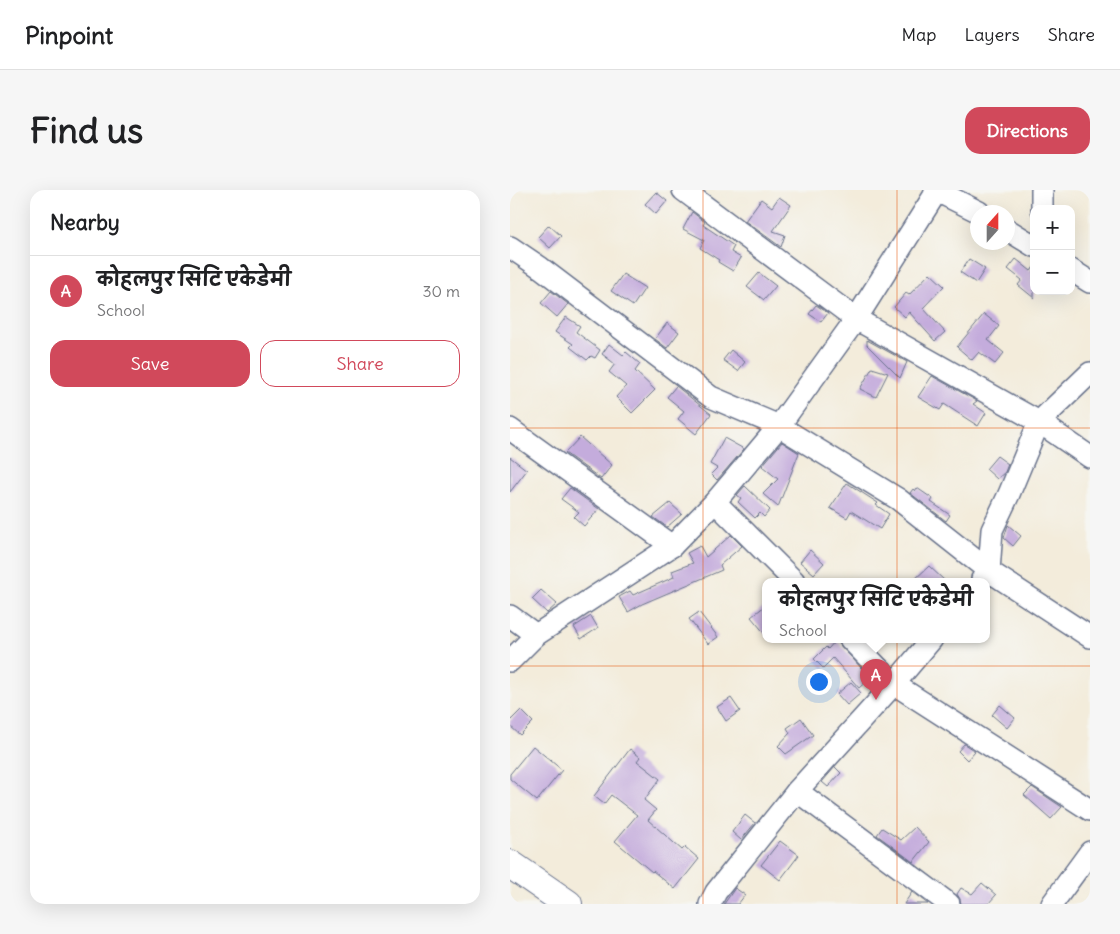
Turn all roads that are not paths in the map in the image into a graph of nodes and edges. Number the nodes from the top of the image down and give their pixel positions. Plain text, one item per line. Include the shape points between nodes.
1 (683, 190) edge
2 (1042, 190) edge
3 (936, 191) edge
4 (1042, 205) edge
5 (970, 208) edge
6 (1015, 234) edge
7 (1030, 244) edge
8 (510, 247) edge
9 (1075, 273) edge
10 (1090, 282) edge
11 (856, 319) junction
12 (1090, 373) edge
13 (1039, 422) junction
14 (779, 426) junction
15 (510, 430) edge
16 (1090, 456) edge
17 (715, 502) junction
18 (672, 546) junction
19 (984, 576) edge
20 (791, 578) edge
21 (990, 579) edge
22 (510, 616) edge
23 (536, 635) junction
24 (1090, 637) edge
25 (854, 643) edge
26 (929, 643) edge
27 (510, 660) edge
28 (894, 684) junction
29 (798, 791) junction
30 (1090, 810) edge
31 (1090, 852) edge
32 (510, 864) edge
33 (568, 904) edge
34 (710, 904) edge
35 (949, 904) edge
36 (1052, 904) edge

1 - 11 street
2 - 4 street
3 - 5 street
3 - 11 street
6 - 7 street
8 - 14 street via 711,397
9 - 10 street
11 - 13 street
11 - 14 street
12 - 13 street
13 - 16 street
13 - 19 street via 992,530
14 - 17 street
14 - 19 street via 898,499
15 - 18 street
17 - 18 street
17 - 20 street
18 - 23 street
21 - 24 street
22 - 23 street
23 - 27 street
25 - 28 street
26 - 28 street
28 - 29 street
28 - 30 street
29 - 34 street via 716,892
29 - 35 street
31 - 36 street
32 - 33 highway

